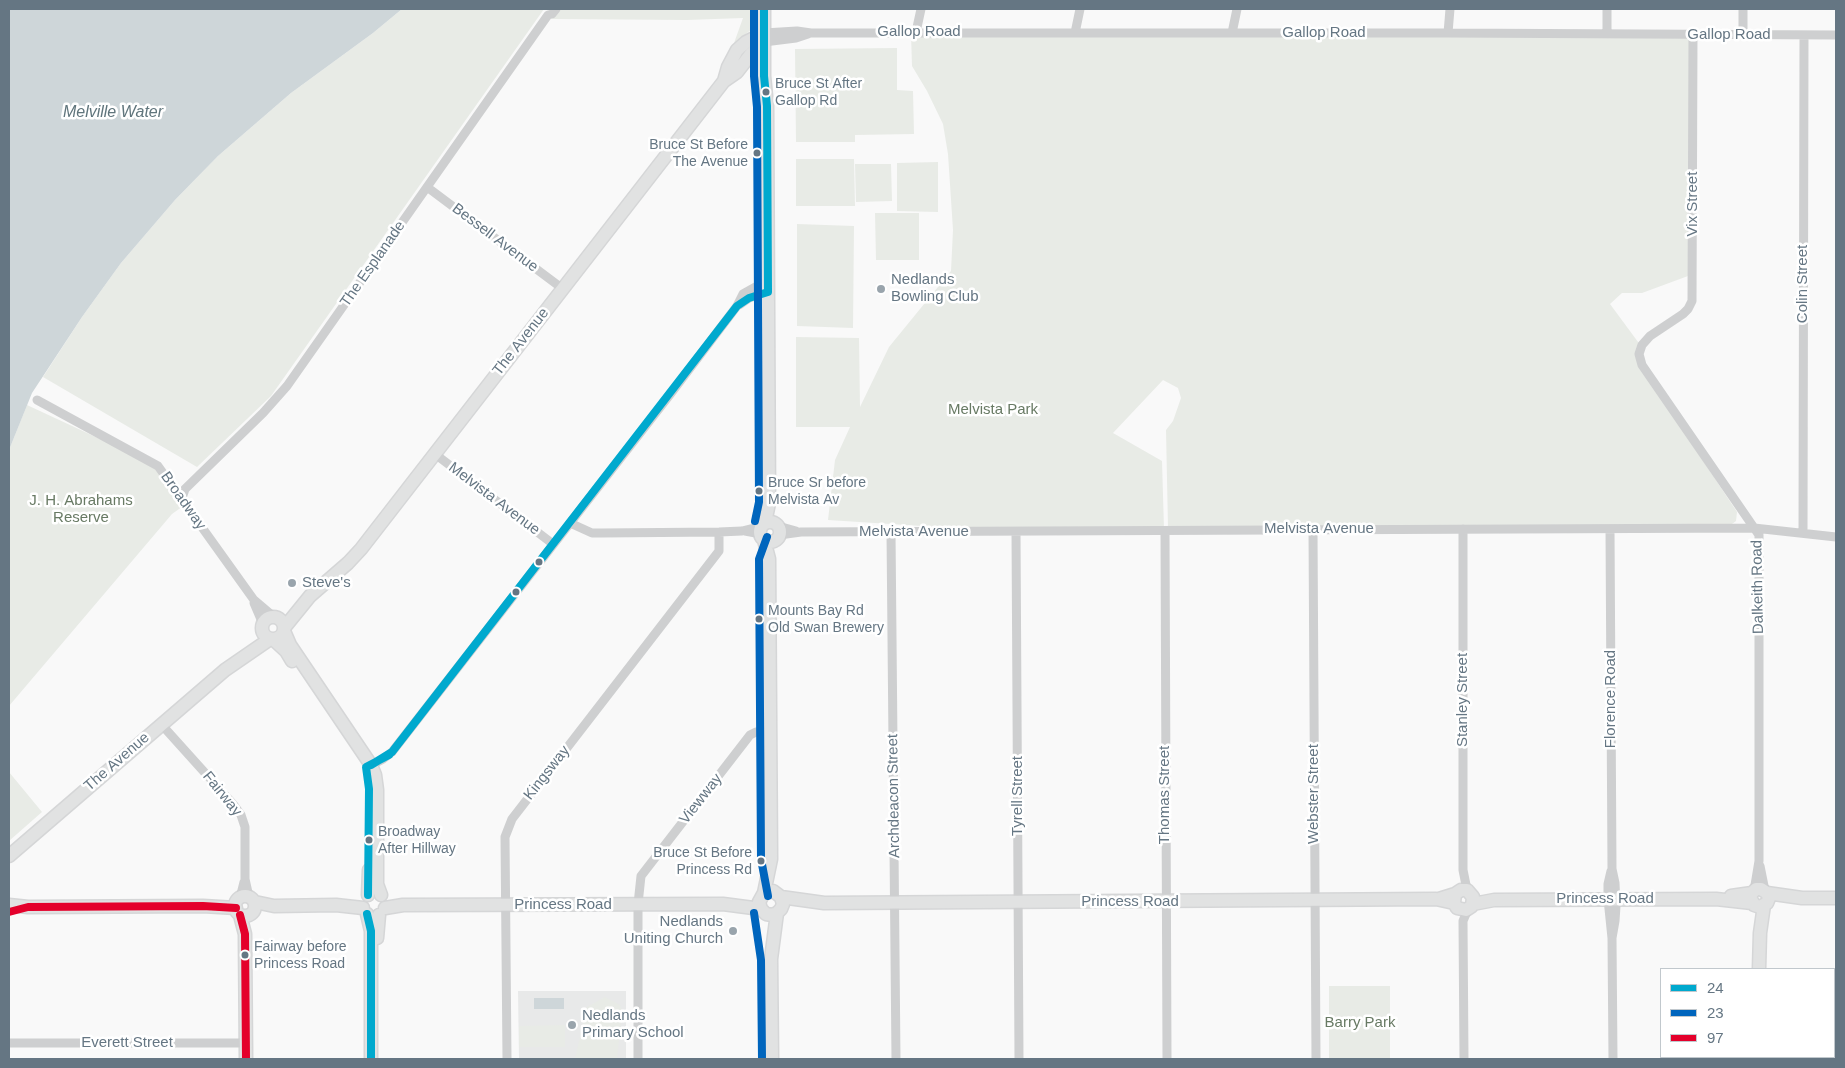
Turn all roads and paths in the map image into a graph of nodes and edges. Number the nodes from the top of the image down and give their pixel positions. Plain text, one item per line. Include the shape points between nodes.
1 (556, 9) edge
2 (764, 9) edge
3 (772, 9) edge
4 (921, 9) edge
5 (1080, 9) edge
6 (1237, 9) edge
7 (1450, 9) edge
8 (1607, 9) edge
9 (1743, 9) edge
10 (549, 12) edge
11 (916, 32) junction
12 (1075, 33) junction
13 (1232, 33) junction
14 (1448, 33) junction
15 (1607, 34) junction
16 (1693, 34) junction
17 (1743, 34) junction
18 (1804, 35) junction
19 (1836, 35) edge
20 (768, 37) junction
21 (427, 187) junction
22 (768, 286) junction
23 (563, 289) junction
24 (1640, 350) joint
25 (37, 400) dead end
26 (435, 454) junction
27 (182, 498) junction
28 (570, 523) junction
29 (1754, 528) junction
30 (1313, 529) junction
31 (1463, 529) junction
32 (1610, 529) junction
33 (770, 531) junction
34 (1165, 531) junction
35 (719, 532) junction
36 (891, 532) junction
37 (1016, 532) junction
38 (1803, 533) junction
39 (1836, 537) edge
40 (553, 544) junction
41 (310, 596) junction
42 (254, 600) junction
43 (274, 617) junction
44 (262, 627) junction
45 (284, 630) junction
46 (272, 639) junction
47 (225, 670) junction
48 (161, 724) junction
49 (770, 731) junction
50 (369, 766) junction
51 (9, 856) edge
52 (771, 859) junction
53 (1760, 898) junction
54 (1836, 898) edge
55 (1611, 899) junction
56 (1315, 901) junction
57 (1018, 902) junction
58 (1165, 902) junction
59 (1463, 902) junction
60 (763, 903) junction
61 (779, 903) junction
62 (896, 903) junction
63 (374, 904) junction
64 (638, 904) junction
65 (9, 905) edge
66 (505, 905) junction
67 (245, 906) junction
68 (28, 907) junction
69 (9, 912) edge
70 (771, 959) junction
71 (1759, 968) edge
72 (246, 1043) junction
73 (9, 1044) edge
74 (246, 1059) edge
75 (371, 1059) edge
76 (378, 1059) edge
77 (507, 1059) edge
78 (638, 1059) edge
79 (772, 1059) edge
80 (896, 1059) edge
81 (1019, 1059) edge
82 (1166, 1059) edge
83 (1316, 1059) edge
84 (1464, 1059) edge
85 (1613, 1059) edge

1 - 10 street, The Esplanade via 552,14
2 - 20 street
3 - 20 street
4 - 11 street
5 - 12 street
6 - 13 street
7 - 14 street
8 - 15 street
9 - 17 street
10 - 21 street, The Esplanade
11 - 12 street, Gallop Road
11 - 20 street, Gallop Road via 797,31
12 - 13 street, Gallop Road
13 - 14 street, Gallop Road
14 - 15 street, Gallop Road
15 - 16 street, Gallop Road
16 - 17 street, Gallop Road
16 - 24 street, Vix Street via 1692,301 1688,309 1650,336
17 - 18 street, Gallop Road
18 - 19 street, Gallop Road
18 - 38 street, Colin Street
20 - 22 street via 772,77 768,106
20 - 23 street, The Avenue via 746,42 737,50 724,81
21 - 23 street, Bessell Avenue
21 - 27 street, The Esplanade via 287,386 185,489
22 - 28 street via 743,294
22 - 33 street
23 - 26 street, The Avenue
24 - 29 street, Dalkeith Road via 1642,365
25 - 27 street, Broadway via 158,466
26 - 40 street, Melvista Avenue
26 - 41 street, The Avenue via 361,549
27 - 42 street, Broadway
28 - 35 street, Melvista Avenue via 592,533
28 - 40 street
29 - 32 street, Melvista Avenue
29 - 38 street, Melvista Avenue
29 - 53 street, Dalkeith Road via 1759,535
30 - 31 street, Melvista Avenue
30 - 34 street, Melvista Avenue
30 - 56 street, Webster Street
31 - 32 street, Melvista Avenue
31 - 59 street, Stanley Street
32 - 55 street, Florence Road via 1612,869 1608,884
33 - 35 street, Melvista Avenue
33 - 36 street, Melvista Avenue
33 - 49 street
34 - 37 street, Melvista Avenue
34 - 58 street, Thomas Street
35 - 66 street, Kingsway via 719,551 512,819 504,837
36 - 37 street, Melvista Avenue
36 - 62 street, Archdeacon Street
37 - 57 street, Tyrell Street
38 - 39 street, Melvista Avenue
40 - 50 street via 392,752
41 - 43 street, The Avenue
41 - 45 street, The Avenue
42 - 43 street, Broadway
42 - 44 street, Broadway
43 - 44 street via 267,619
43 - 45 street via 281,621
44 - 46 street via 264,635
44 - 47 street, The Avenue
45 - 46 street via 280,637
45 - 50 street via 290,645
46 - 47 street, The Avenue
46 - 50 street via 286,652
47 - 48 street, The Avenue
48 - 51 street, The Avenue
48 - 67 street, Fairway via 241,815 245,827
49 - 52 street
49 - 64 street, Viewway via 750,735 641,876
50 - 63 street
52 - 60 street
52 - 61 street
53 - 54 street, Princess Road
53 - 55 street, Princess Road
53 - 71 street, Dalkeith Road
55 - 59 street, Princess Road
55 - 85 street, Florence Road
56 - 58 street, Princess Road
56 - 59 street, Princess Road via 1436,899
56 - 83 street, Webster Street
57 - 58 street, Princess Road
57 - 62 street, Princess Road
57 - 81 street, Tyrell Street
58 - 82 street, Thomas Street
59 - 84 street, Stanley Street
60 - 61 street via 773,892
60 - 61 street via 772,915
60 - 64 street, Princess Road
60 - 70 street
61 - 62 street, Princess Road
61 - 70 street
62 - 80 street, Archdeacon Street
63 - 66 street, Princess Road
63 - 67 street, Princess Road
63 - 75 street
63 - 76 street
64 - 66 street, Princess Road
64 - 78 street, Viewway
65 - 68 street
66 - 77 street, Kingsway
67 - 68 street
67 - 72 street, Fairway
68 - 69 street
70 - 79 street
72 - 73 street, Everett Street
72 - 74 street, Fairway

